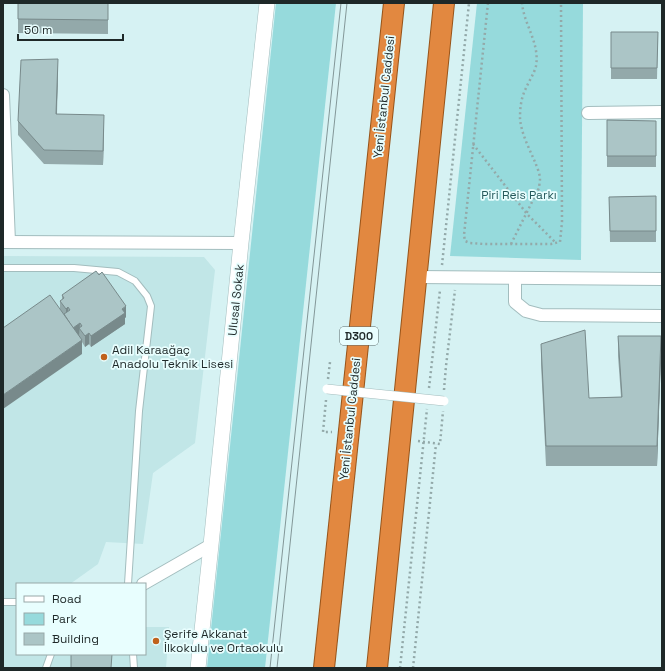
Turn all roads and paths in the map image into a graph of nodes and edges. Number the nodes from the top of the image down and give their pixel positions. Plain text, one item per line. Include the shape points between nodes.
1 (267, 3) edge
2 (394, 3) edge
3 (444, 3) edge
4 (469, 3) edge
5 (488, 3) edge
6 (522, 3) edge
7 (561, 3) edge
8 (3, 95) edge
9 (662, 112) edge
10 (588, 113) dead end
11 (473, 144) junction
12 (527, 214) junction
13 (6, 242) edge
14 (241, 243) junction
15 (556, 243) junction
16 (512, 244) junction
17 (3, 268) edge
18 (416, 277) junction
19 (441, 277) junction
20 (456, 277) junction
21 (515, 278) junction
22 (662, 279) edge
23 (662, 316) edge
24 (330, 362) dead end
25 (327, 389) junction
26 (428, 394) dead end
27 (444, 401) junction
28 (427, 402) dead end
29 (323, 432) dead end
30 (418, 441) dead end
31 (423, 442) junction
32 (436, 444) junction
33 (211, 545) junction
34 (128, 583) edge
35 (145, 583) edge
36 (3, 602) edge
37 (16, 602) edge
38 (51, 655) edge
39 (133, 655) edge
40 (46, 668) edge
41 (134, 668) edge
42 (198, 668) edge
43 (324, 668) edge
44 (377, 668) edge
45 (400, 668) edge
46 (413, 668) edge

1 - 14 street, Ulusal Sokak
2 - 43 highway, Yeni İstanbul Caddesi / D300
3 - 18 highway
4 - 19 path
5 - 11 path
6 - 12 path via 536,52 536,66 520,105 520,119 540,178 539,188
7 - 15 path via 562,222 560,242
8 - 13 street
9 - 10 street
11 - 12 path
11 - 16 path via 465,241
12 - 15 path
12 - 16 path
13 - 14 street
14 - 33 street, Ulusal Sokak
15 - 16 path
17 - 34 lane via 74,268 118,272 135,281 152,306 139,411
18 - 19 street
18 - 44 highway
19 - 20 street
19 - 26 path
20 - 21 street
20 - 27 path
21 - 22 street
21 - 23 street via 515,302 526,311 541,315
24 - 25 path
25 - 27 street, bridge
25 - 29 path
27 - 32 path via 440,444
28 - 31 path
30 - 31 path
31 - 32 path
31 - 45 path
32 - 46 path
33 - 35 street
33 - 42 street, Ulusal Sokak
36 - 37 lane
38 - 40 lane
39 - 41 lane

